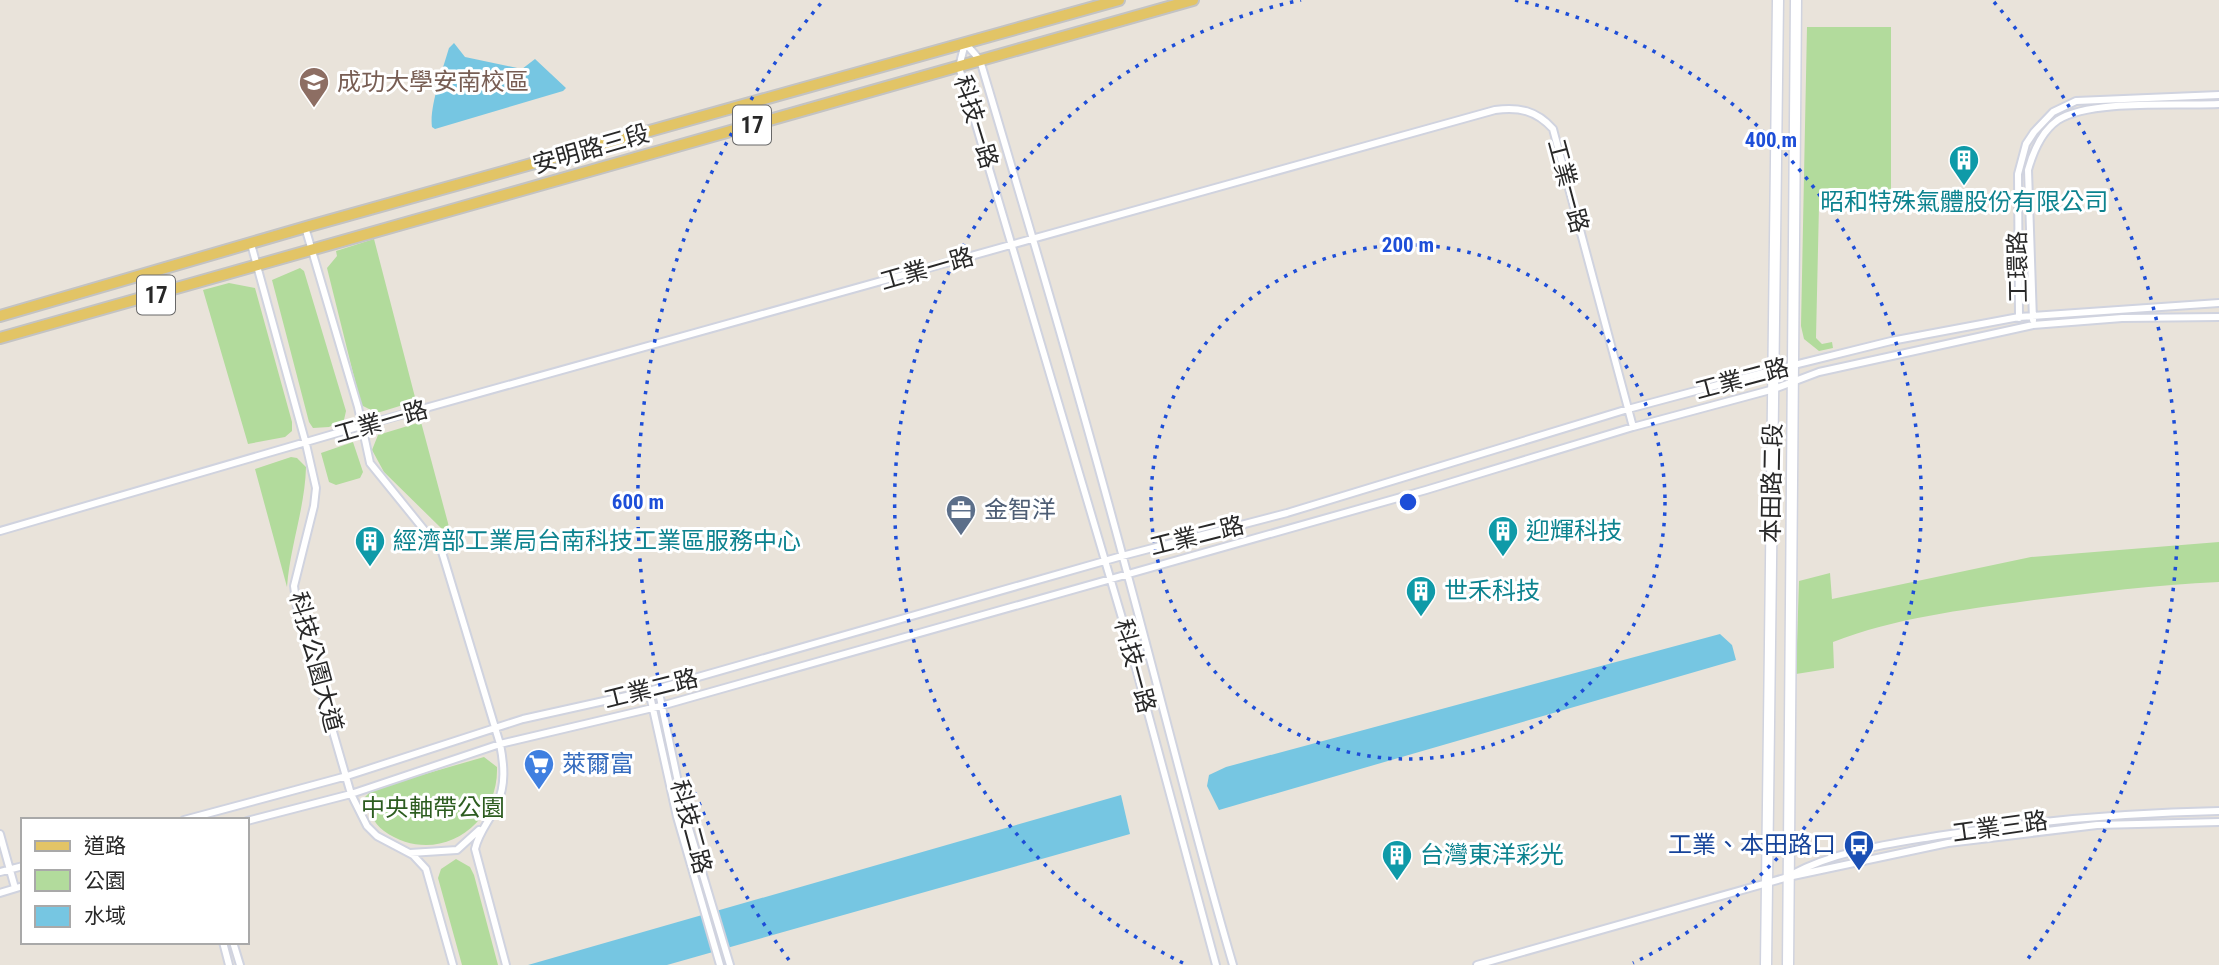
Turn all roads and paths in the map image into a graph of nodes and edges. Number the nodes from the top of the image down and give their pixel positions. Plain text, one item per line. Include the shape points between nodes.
1 (1119, 0) edge
2 (1193, 0) edge
3 (1778, 0) edge
4 (1796, 0) edge
5 (965, 43) junction
6 (980, 60) junction
7 (959, 67) junction
8 (2219, 95) edge
9 (2180, 96) junction
10 (2219, 104) edge
11 (2065, 105) junction
12 (2181, 106) junction
13 (2070, 115) junction
14 (2018, 207) junction
15 (2028, 207) junction
16 (305, 227) junction
17 (1033, 240) junction
18 (251, 244) junction
19 (1014, 245) junction
20 (311, 250) junction
21 (257, 268) junction
22 (2219, 303) edge
23 (0, 316) edge
24 (2032, 316) junction
25 (2019, 317) junction
26 (2219, 317) edge
27 (2033, 325) junction
28 (2019, 328) junction
29 (1933, 334) junction
30 (0, 338) edge
31 (1935, 345) junction
32 (1793, 365) junction
33 (1774, 370) junction
34 (1793, 382) junction
35 (1774, 389) junction
36 (1628, 409) junction
37 (361, 426) junction
38 (1633, 427) junction
39 (306, 444) junction
40 (0, 531) edge
41 (1122, 555) junction
42 (1105, 561) junction
43 (1128, 573) junction
44 (1111, 578) junction
45 (658, 688) junction
46 (649, 691) junction
47 (661, 706) junction
48 (653, 708) junction
49 (495, 727) junction
50 (500, 744) junction
51 (347, 776) junction
52 (351, 794) junction
53 (2219, 811) edge
54 (2103, 815) junction
55 (199, 818) edge
56 (489, 819) junction
57 (248, 821) edge
58 (2219, 822) edge
59 (2104, 824) junction
60 (0, 834) edge
61 (1936, 836) junction
62 (1907, 841) junction
63 (1938, 845) junction
64 (1909, 851) junction
65 (408, 852) junction
66 (21, 866) edge
67 (9, 869) junction
68 (0, 872) edge
69 (1788, 877) junction
70 (1766, 883) junction
71 (21, 886) edge
72 (15, 888) junction
73 (0, 892) edge
74 (224, 944) edge
75 (234, 944) edge
76 (229, 965) edge
77 (240, 965) edge
78 (453, 965) edge
79 (506, 965) edge
80 (720, 965) edge
81 (730, 965) edge
82 (1216, 965) edge
83 (1233, 965) edge
84 (1477, 965) edge
85 (1766, 965) edge
86 (1788, 965) edge

1 - 5 main road, 安明路三段 / 17
2 - 6 main road, 安明路三段 / 17
3 - 33 street, 本田路二段
4 - 32 street, 本田路二段
5 - 6 street, 科技一路
5 - 7 street, 科技一路
5 - 16 main road, 安明路三段 / 17
6 - 7 main road, 安明路三段 / 17
6 - 17 street, 科技一路
7 - 19 street, 科技一路
7 - 20 main road, 安明路三段 / 17
8 - 9 street, 工環路
8 - 10 street, 工環路
9 - 11 street, 工環路 via 2090,99
9 - 12 street
10 - 12 street, 工環路
11 - 13 street
11 - 14 street, 工環路 via 2044,121 2026,144 2018,174
12 - 13 street, 工環路 via 2088,108
13 - 15 street, 工環路 via 2045,132 2033,153
14 - 15 street, 工環路
14 - 25 street, 工環路
15 - 24 street, 工環路
16 - 18 main road, 安明路三段 / 17
16 - 20 street
17 - 19 street, 工業一路
17 - 36 street, 工業一路 via 1495,110 1515,108 1541,115 1553,129
17 - 41 street, 科技一路
18 - 21 street, 科技公園大道
18 - 23 main road, 安明路三段 / 17
19 - 37 street, 工業一路
19 - 42 street, 科技一路
20 - 21 main road, 安明路三段 / 17
20 - 37 street
21 - 30 main road, 安明路三段 / 17
21 - 39 street, 科技公園大道
22 - 24 street, 工業二路
24 - 25 street, 工業二路
24 - 27 street, 工環路
25 - 28 street, 工環路
25 - 29 street, 工業二路
26 - 27 street, 工業二路
27 - 28 street, 工業二路
28 - 31 street, 工業二路
29 - 31 street
29 - 32 street, 工業二路
31 - 34 street, 工業二路
32 - 33 street, 工業二路
32 - 34 street, 本田路二段
33 - 35 street, 本田路二段
33 - 36 street, 工業二路
34 - 35 street, 工業二路
34 - 69 street, 本田路二段
35 - 38 street, 工業二路
35 - 70 street, 本田路二段
36 - 38 street, 工業一路
36 - 41 street, 工業二路 via 1287,513
37 - 39 street, 工業一路
37 - 49 street via 375,473 442,552
38 - 43 street, 工業二路 via 1426,491
39 - 40 street, 工業一路
39 - 51 street, 科技公園大道 via 316,488 294,586
41 - 42 street, 工業二路
41 - 43 street, 科技一路
42 - 44 street, 科技一路
42 - 45 street, 工業二路
43 - 44 street, 工業二路
43 - 83 street, 科技一路
44 - 47 street, 工業二路
44 - 82 street, 科技一路
45 - 46 street, 工業二路
45 - 47 street, 科技二路
46 - 48 street, 科技二路
46 - 49 street, 工業二路
47 - 48 street, 工業二路
47 - 81 street, 科技二路 via 685,815
48 - 50 street, 工業二路
48 - 80 street, 科技二路 via 677,817
49 - 50 street
49 - 51 street, 工業二路
50 - 52 street, 工業二路
50 - 56 street via 502,786
51 - 52 street, 科技公園大道
51 - 55 street, 工業二路
52 - 57 street, 工業二路
52 - 65 street, 科技公園大道 via 372,831
53 - 54 street, 工業三路
54 - 59 street
54 - 61 street, 工業三路
56 - 65 street via 457,850
56 - 79 street via 478,834 475,849
58 - 59 street, 工業三路
59 - 63 street, 工業三路
60 - 67 street
61 - 62 street, 工業三路
61 - 63 street
62 - 64 street
62 - 69 street, 工業三路 via 1812,863
63 - 64 street, 工業三路
64 - 69 street, 工業三路
65 - 78 street, 科技公園大道 via 430,875
66 - 67 street
67 - 68 street
67 - 72 street
69 - 70 street, 工業三路
69 - 86 street, 本田路二段
70 - 84 street, 工業三路
70 - 85 street, 本田路二段
71 - 72 street
72 - 73 street
74 - 76 street
75 - 77 street

